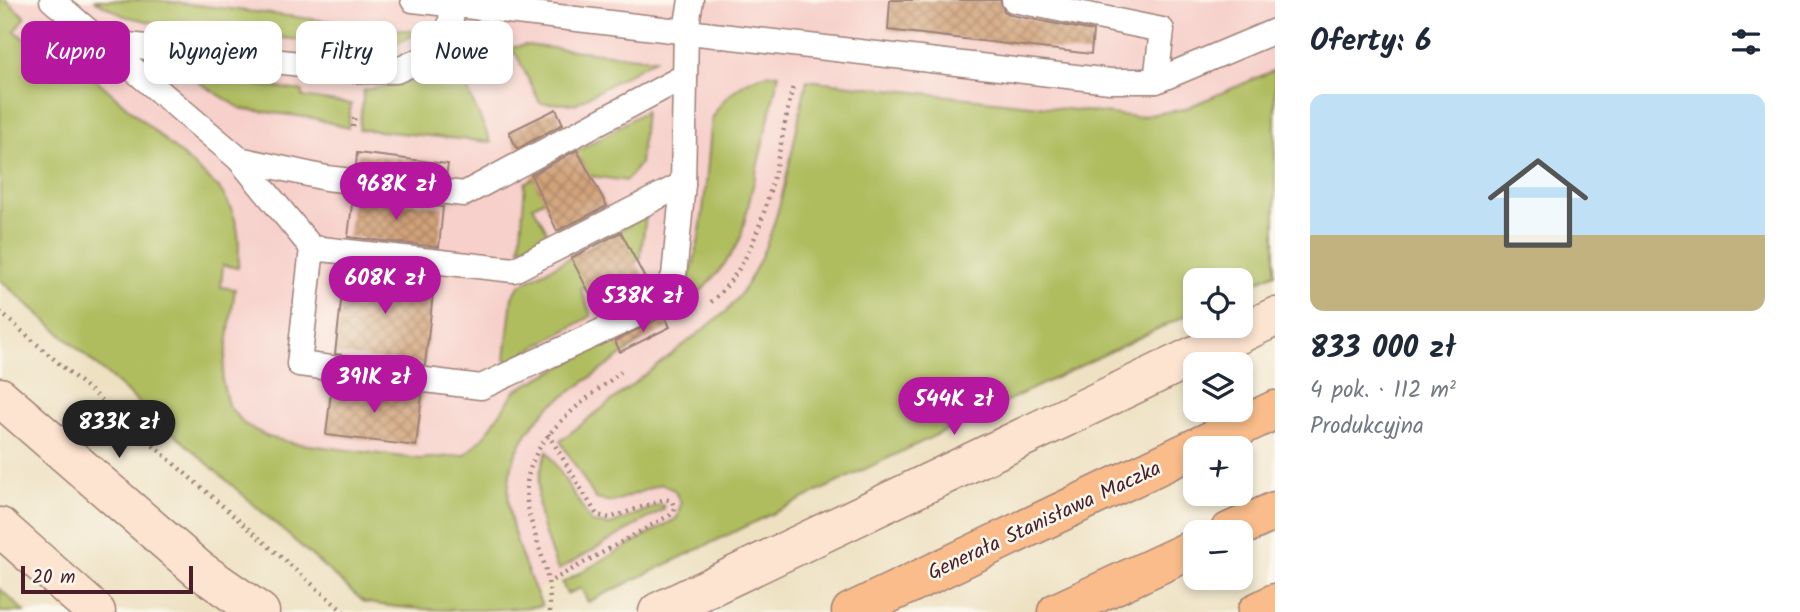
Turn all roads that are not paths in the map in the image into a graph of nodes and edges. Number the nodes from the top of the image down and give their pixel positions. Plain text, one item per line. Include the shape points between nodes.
1 (52, 0) edge
2 (413, 0) edge
3 (691, 0) edge
4 (1014, 0) edge
5 (453, 5) junction
6 (76, 21) edge
7 (686, 30) junction
8 (1275, 31) edge
9 (130, 45) edge
10 (130, 67) edge
11 (685, 76) junction
12 (1156, 81) junction
13 (239, 159) junction
14 (683, 184) junction
15 (312, 248) junction
16 (1275, 317) edge
17 (0, 397) edge
18 (1275, 410) edge
19 (1275, 511) edge
20 (1253, 521) edge
21 (0, 527) edge
22 (1183, 554) edge
23 (1275, 603) edge
24 (96, 612) edge
25 (260, 612) edge
26 (658, 612) edge
27 (851, 612) edge
28 (1057, 612) edge
29 (1257, 612) edge

1 - 6 lane
2 - 5 lane
3 - 7 lane
4 - 12 lane via 1162,30
5 - 7 lane
5 - 9 lane via 447,48 396,71
7 - 11 lane
7 - 12 lane via 1056,76
8 - 12 lane
10 - 13 lane
11 - 13 lane via 464,194 326,178
11 - 14 lane
13 - 15 lane
14 - 15 lane via 514,270
14 - 15 lane via 676,265 663,297 645,311 481,387 299,364
16 - 26 main road
17 - 25 main road via 198,569
18 - 27 highway, Generała Stanisława Maczka
19 - 20 highway
21 - 24 main road
22 - 28 highway
23 - 29 highway

